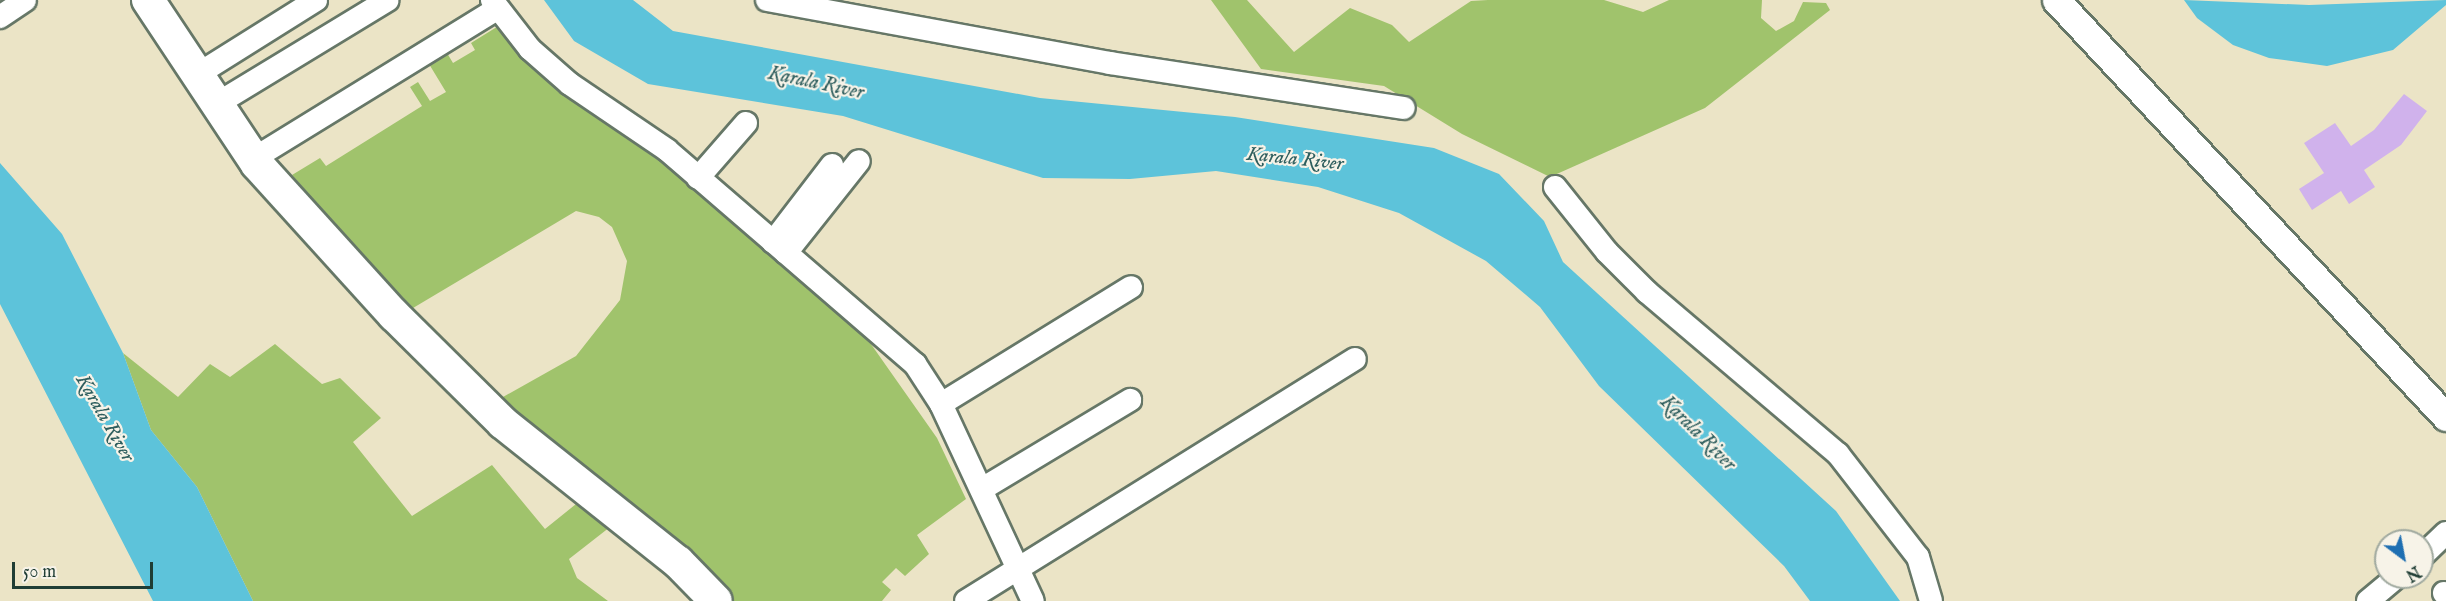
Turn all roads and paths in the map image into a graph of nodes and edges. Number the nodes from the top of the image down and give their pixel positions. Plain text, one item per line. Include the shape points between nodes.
1 (25, 0) edge
2 (316, 0) edge
3 (388, 0) edge
4 (767, 0) edge
5 (2056, 0) edge
6 (157, 3) edge
7 (494, 5) edge
8 (0, 16) edge
9 (195, 76) junction
10 (215, 105) junction
11 (1404, 108) dead end
12 (746, 123) dead end
13 (253, 159) junction
14 (859, 161) dead end
15 (832, 165) dead end
16 (698, 178) junction
17 (1555, 187) dead end
18 (780, 247) junction
19 (1131, 287) dead end
20 (1355, 359) dead end
21 (1130, 400) dead end
22 (941, 404) junction
23 (2446, 417) edge
24 (982, 489) junction
25 (2446, 532) edge
26 (2434, 544) edge
27 (1017, 565) junction
28 (2382, 589) edge
29 (716, 601) edge
30 (966, 601) edge
31 (1033, 601) edge
32 (1931, 601) edge
33 (2367, 601) edge

1 - 8 street
2 - 9 street
3 - 10 street
4 - 11 street via 1110,63
5 - 23 street
6 - 9 main road
7 - 13 street
7 - 16 street via 530,49 570,84 667,150
9 - 10 main road
10 - 13 main road
12 - 16 street
13 - 29 main road via 464,388 678,562
14 - 18 street
15 - 18 street
16 - 18 street
17 - 32 street via 1607,252 1647,292 1838,454 1918,557
18 - 22 street via 899,346
19 - 22 street
20 - 27 street
21 - 24 street
22 - 24 street
24 - 27 street
25 - 26 street
27 - 30 street
27 - 31 street
28 - 33 street

